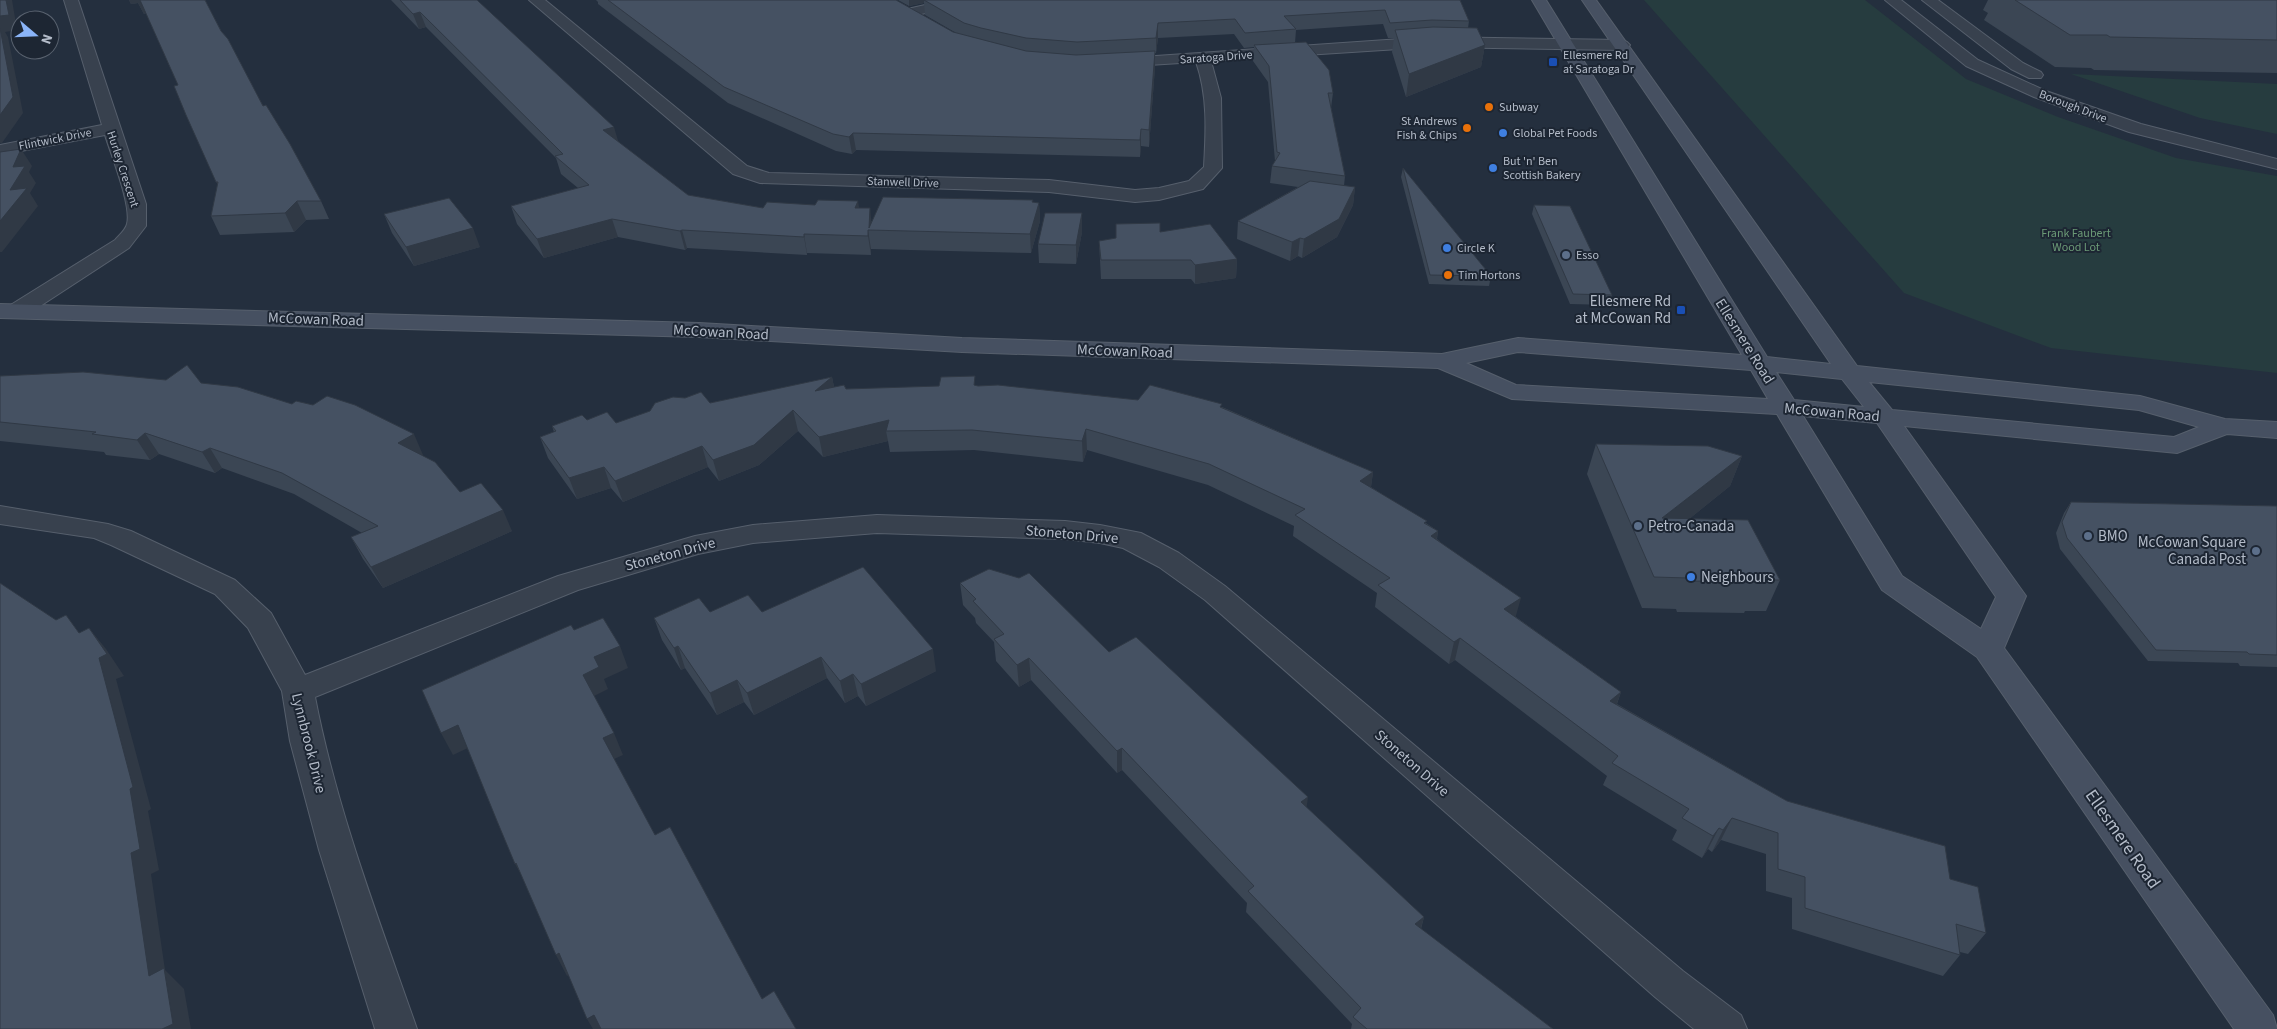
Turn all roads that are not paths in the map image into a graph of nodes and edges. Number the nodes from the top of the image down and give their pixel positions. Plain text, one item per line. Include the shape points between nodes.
1 (71, 0) edge
2 (536, 0) edge
3 (965, 0) edge
4 (1538, 0) edge
5 (1589, 0) edge
6 (1892, 0) edge
7 (1929, 0) edge
8 (892, 4) edge
9 (908, 13) junction
10 (925, 23) edge
11 (1565, 43) junction
12 (1622, 45) junction
13 (1202, 58) junction
14 (1102, 63) edge
15 (110, 129) junction
16 (0, 150) edge
17 (2277, 150) edge
18 (2277, 164) edge
19 (8, 311) edge
20 (1442, 361) junction
21 (1758, 363) junction
22 (1848, 371) junction
23 (1787, 407) junction
24 (1884, 416) junction
25 (2224, 426) junction
26 (2277, 430) edge
27 (0, 515) edge
28 (1988, 649) junction
29 (298, 691) junction
30 (396, 1029) edge
31 (1726, 1029) edge
32 (2258, 1029) edge

1 - 15 street, Hurley Crescent
2 - 13 street, Stanwell Drive via 740,170 767,179 1049,186 1135,196 1196,185 1213,168 1214,148 1214,97
3 - 9 street
4 - 11 main road, Ellesmere Road
5 - 12 main road
6 - 18 street, Borough Drive via 1972,63 2040,94 2135,128
7 - 17 street, Borough Drive via 2017,66 2102,104 2202,133
8 - 9 street
9 - 10 street
11 - 12 street, Saratoga Drive
11 - 13 street, Saratoga Drive via 1430,42
11 - 21 main road, Ellesmere Road
12 - 22 main road
13 - 14 street, Saratoga Drive
15 - 16 street, Flintwick Drive
15 - 19 street, Hurley Crescent via 136,204 136,229 122,244
19 - 20 main road, McCowan Road via 699,330 962,346
20 - 21 main road, McCowan Road via 1518,345
20 - 23 main road, McCowan Road via 1512,392
21 - 22 main road, McCowan Road
21 - 23 main road, Ellesmere Road
22 - 24 main road
22 - 25 main road, McCowan Road via 2140,403
23 - 24 main road, McCowan Road
23 - 28 main road, Ellesmere Road via 1892,583
24 - 25 main road, McCowan Road via 2177,445
24 - 28 main road via 2011,596
25 - 26 main road, McCowan Road
27 - 29 street, Lynnbrook Drive via 98,530 225,586 260,622
28 - 32 main road, Ellesmere Road
29 - 30 street, Lynnbrook Drive via 307,741 337,850
29 - 31 street, Stoneton Drive via 568,584 695,545 753,534 877,524 1065,530 1131,540 1169,560 1215,593 1669,984

